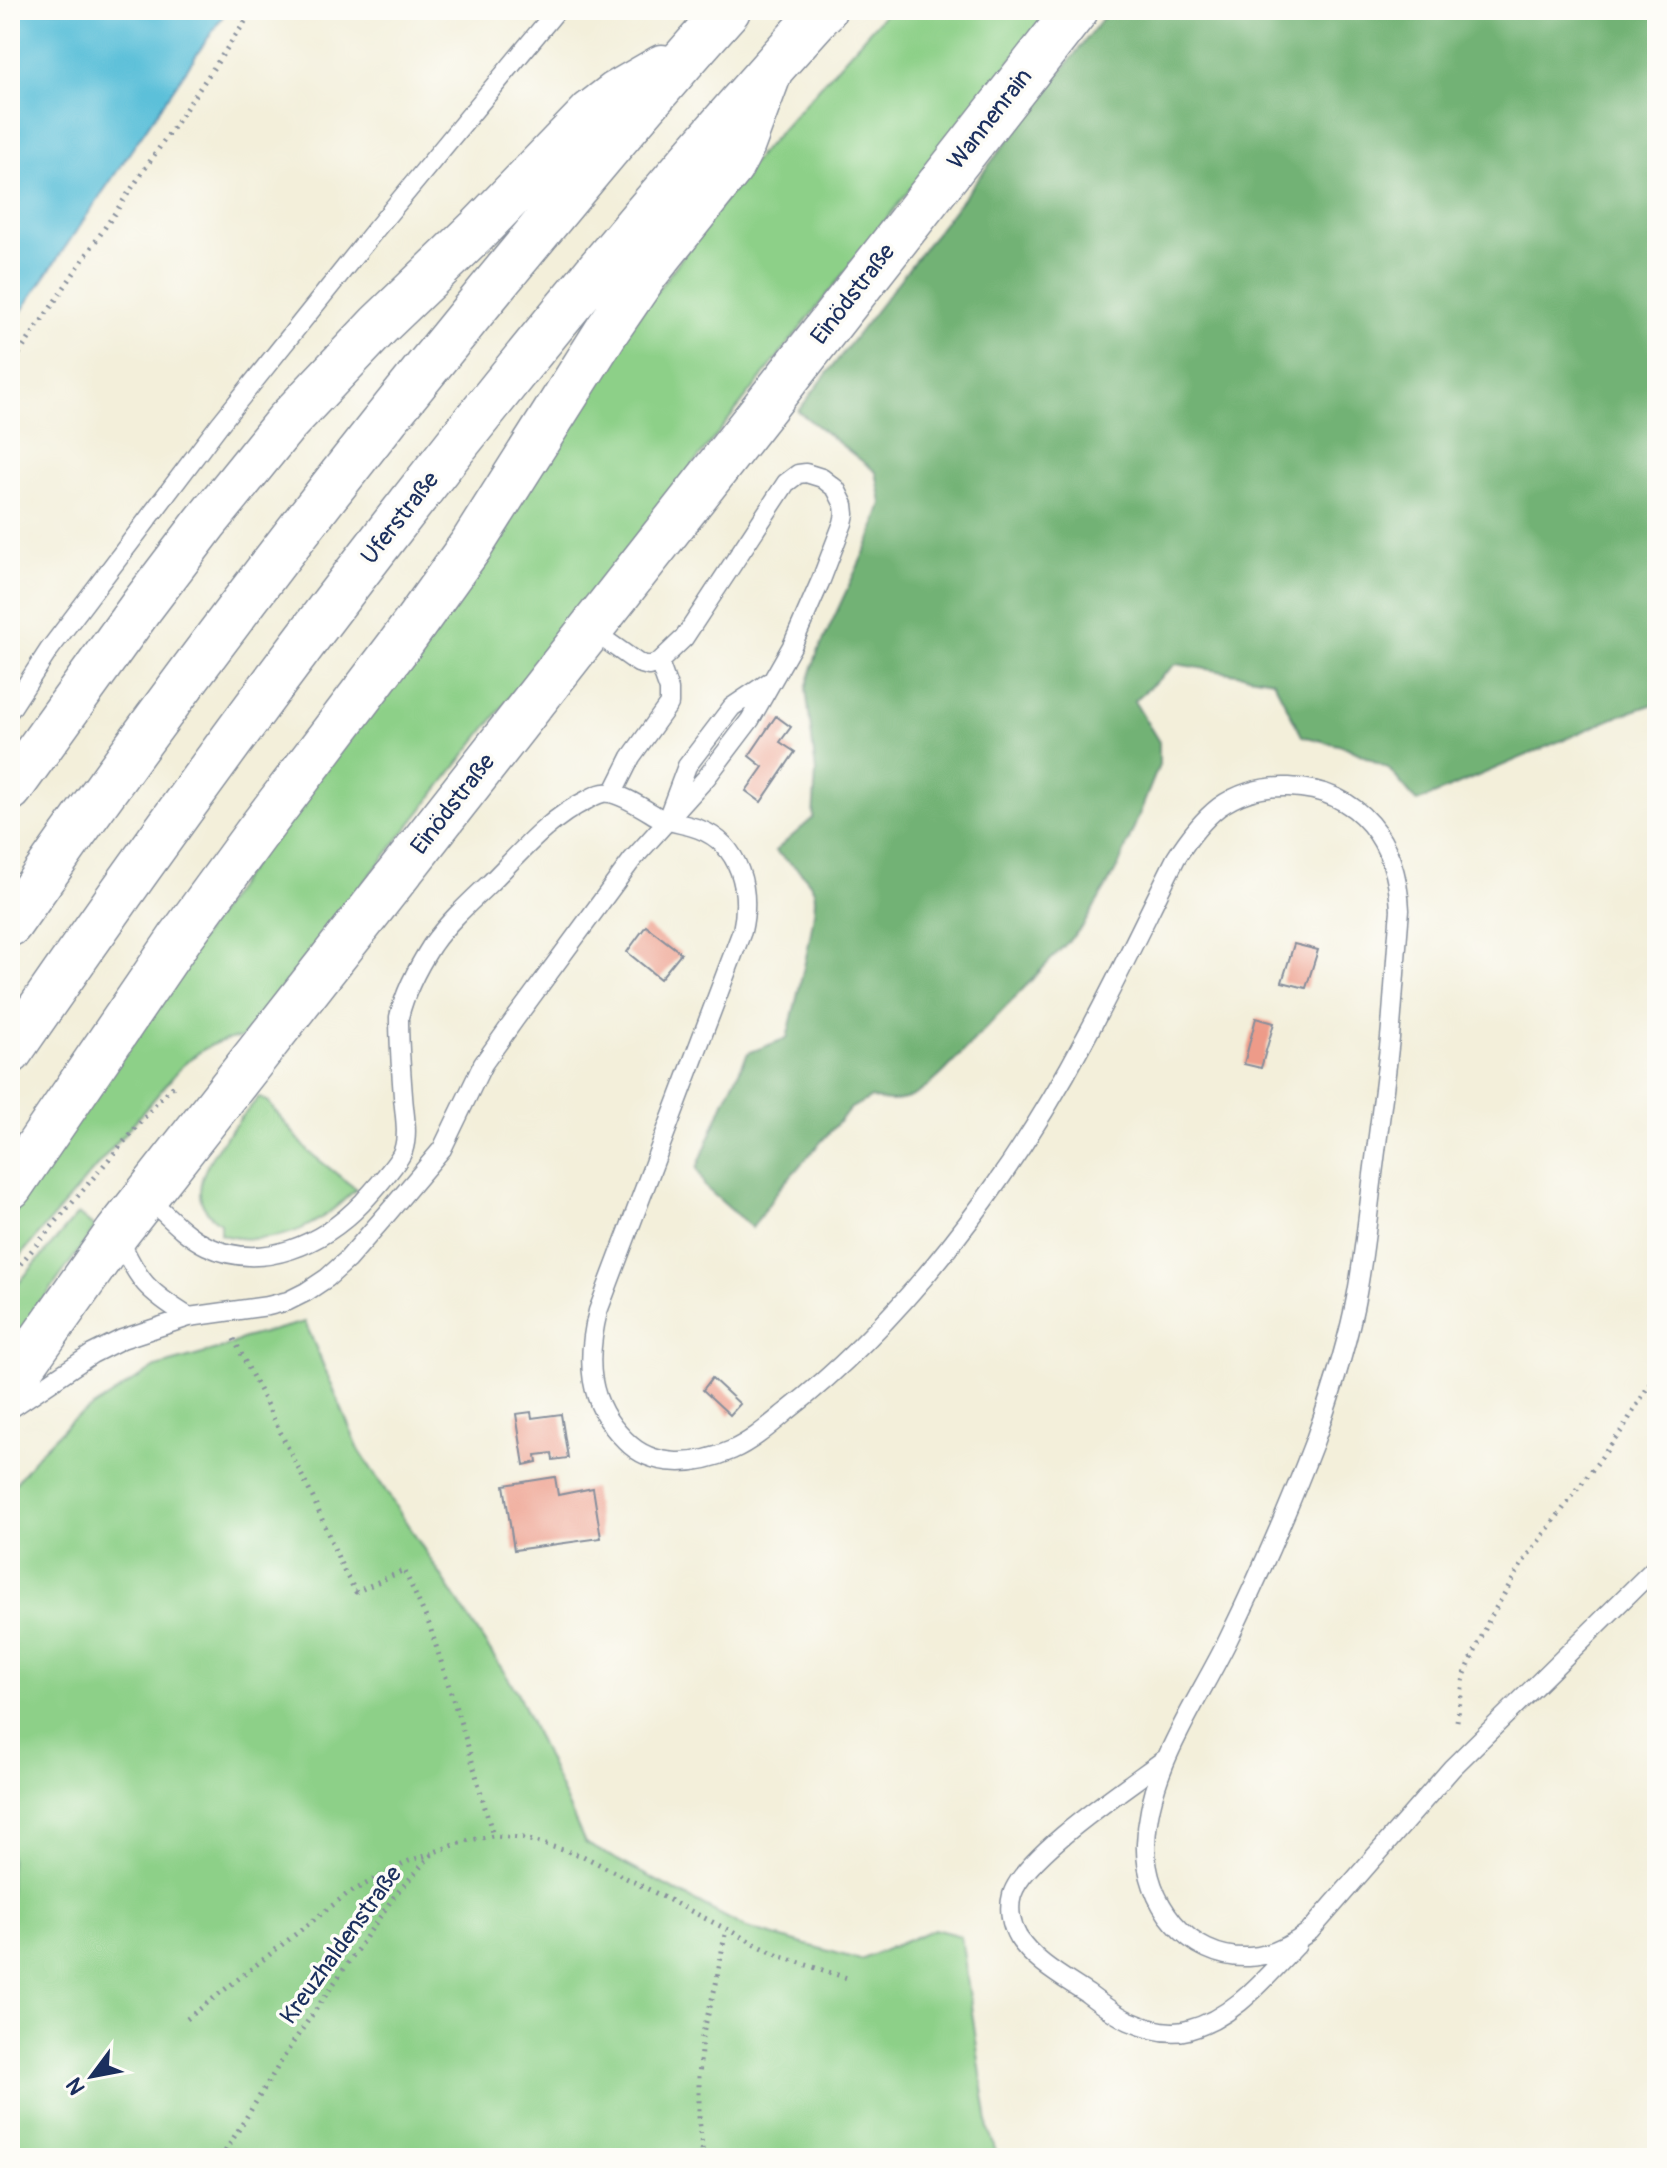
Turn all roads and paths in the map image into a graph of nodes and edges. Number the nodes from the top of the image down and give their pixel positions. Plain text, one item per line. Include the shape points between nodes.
1 (253, 10) edge
2 (557, 10) edge
3 (728, 10) edge
4 (824, 10) edge
5 (1076, 10) edge
6 (692, 50) junction
7 (771, 69) junction
8 (904, 229) joint
9 (10, 367) edge
10 (590, 629) junction
11 (659, 662) junction
12 (10, 710) edge
13 (10, 789) edge
14 (613, 793) junction
15 (666, 821) junction
16 (10, 924) edge
17 (10, 1052) edge
18 (180, 1081) dead end
19 (10, 1187) edge
20 (146, 1196) junction
21 (117, 1233) junction
22 (10, 1276) edge
23 (221, 1312) junction
24 (189, 1317) junction
25 (1657, 1372) edge
26 (10, 1384) edge
27 (10, 1409) edge
28 (1657, 1566) edge
29 (1165, 1759) junction
30 (1452, 1768) junction
31 (493, 1836) junction
32 (434, 1852) junction
33 (726, 1929) junction
34 (1310, 1931) junction
35 (850, 1979) dead end
36 (187, 2019) dead end
37 (221, 2158) edge
38 (703, 2158) edge

1 - 9 path
2 - 12 lane via 219,425 49,650
3 - 6 main road
4 - 7 main road, Uferstraße
5 - 8 main road, Wannenrain
6 - 13 main road via 591,113 286,423 160,582
6 - 16 main road via 392,409 196,666
7 - 17 main road, Uferstraße via 667,188 414,499 173,818
7 - 19 main road via 738,156 647,272 472,544 180,938
8 - 10 main road, Einödstraße
10 - 11 lane via 638,663
10 - 20 main road, Einödstraße
11 - 14 lane via 670,696 668,708 631,757
11 - 15 lane via 684,638 786,483 798,474 829,483 841,496 843,523 798,633 750,720
14 - 15 lane
14 - 20 lane via 600,793 573,806 545,828 433,945 399,1017 404,1149 339,1225 287,1251 236,1254 194,1238
15 - 23 lane via 483,1064 442,1149 347,1260 288,1301
15 - 29 lane via 708,833 728,848 740,870 746,915 598,1311 591,1366 601,1409 618,1434 639,1452 676,1462 735,1449 769,1426 831,1374 928,1273 984,1202 1045,1110 1176,858 1206,818 1248,792 1307,789 1348,805 1381,839 1396,873 1400,910 1386,1067 1349,1330 1316,1437 1282,1522
18 - 22 path
20 - 21 main road, Einödstraße
21 - 24 lane via 140,1280
21 - 26 main road, Einödstraße
23 - 24 lane
23 - 31 path via 356,1592 404,1570 429,1624
24 - 27 lane via 92,1354
25 - 30 path via 1622,1430 1523,1562 1490,1618 1464,1676
28 - 30 lane
29 - 34 lane via 1150,1804 1146,1861 1162,1909 1172,1921 1207,1949 1236,1956 1272,1952
29 - 34 lane via 1024,1872 1010,1906 1013,1926 1027,1948 1120,2016 1173,2032 1203,2024 1235,2005
30 - 34 lane
31 - 32 path, Kreuzhaldenstraße
31 - 33 path, Kreuzhaldenstraße via 523,1838 583,1856
32 - 36 path via 347,1894
32 - 37 path, Kreuzhaldenstraße via 395,1895
33 - 35 path, Kreuzhaldenstraße via 779,1956
33 - 38 path via 702,2037

